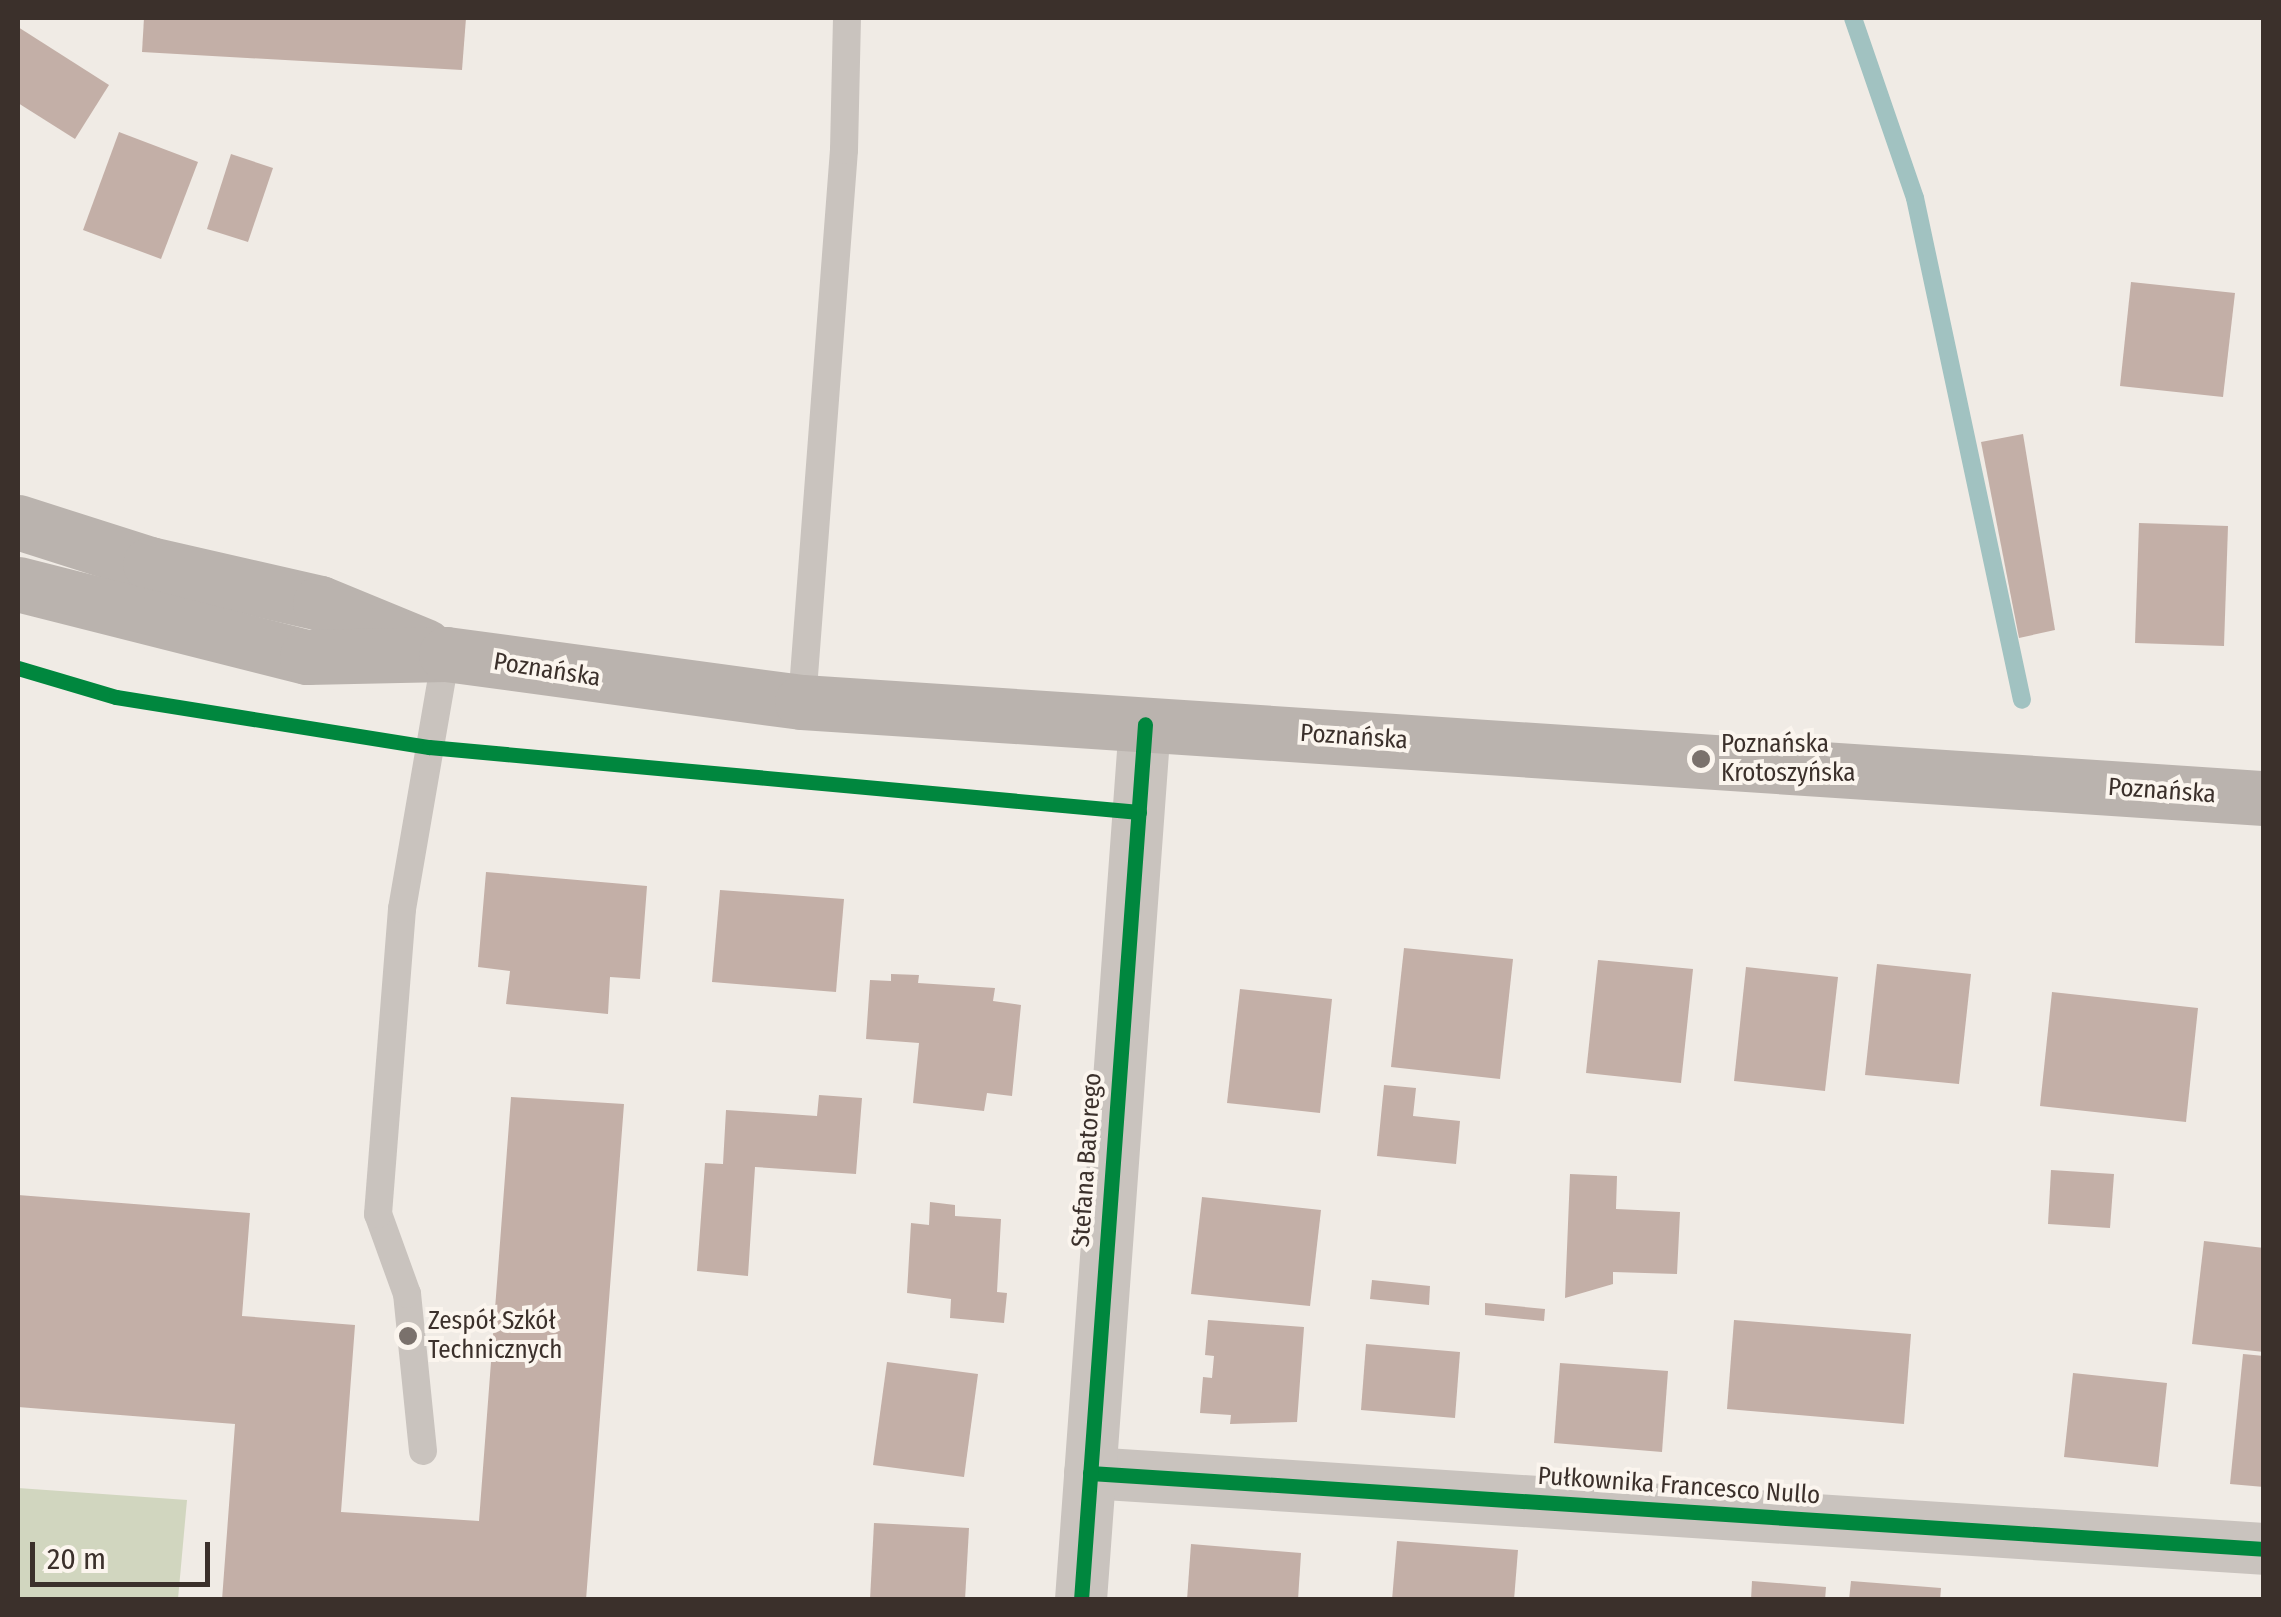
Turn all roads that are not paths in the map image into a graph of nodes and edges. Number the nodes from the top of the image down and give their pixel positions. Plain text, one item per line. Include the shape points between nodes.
1 (846, 18) edge
2 (18, 522) edge
3 (18, 584) edge
4 (446, 654) junction
5 (802, 702) junction
6 (1146, 724) junction
7 (2264, 798) edge
8 (423, 1451) dead end
9 (1090, 1473) junction
10 (2264, 1550) edge
11 (1081, 1600) edge

1 - 5 lane via 840,209
2 - 4 main road, Poznańska via 150,564 320,603
3 - 4 main road, Poznańska via 307,657
4 - 5 main road, Poznańska
4 - 8 lane via 402,909 378,1214 407,1294
5 - 6 main road, Poznańska
6 - 7 main road, Poznańska
6 - 9 street, Stefana Batorego
9 - 10 street, Pułkownika Francesco Nullo
9 - 11 street, Stefana Batorego

